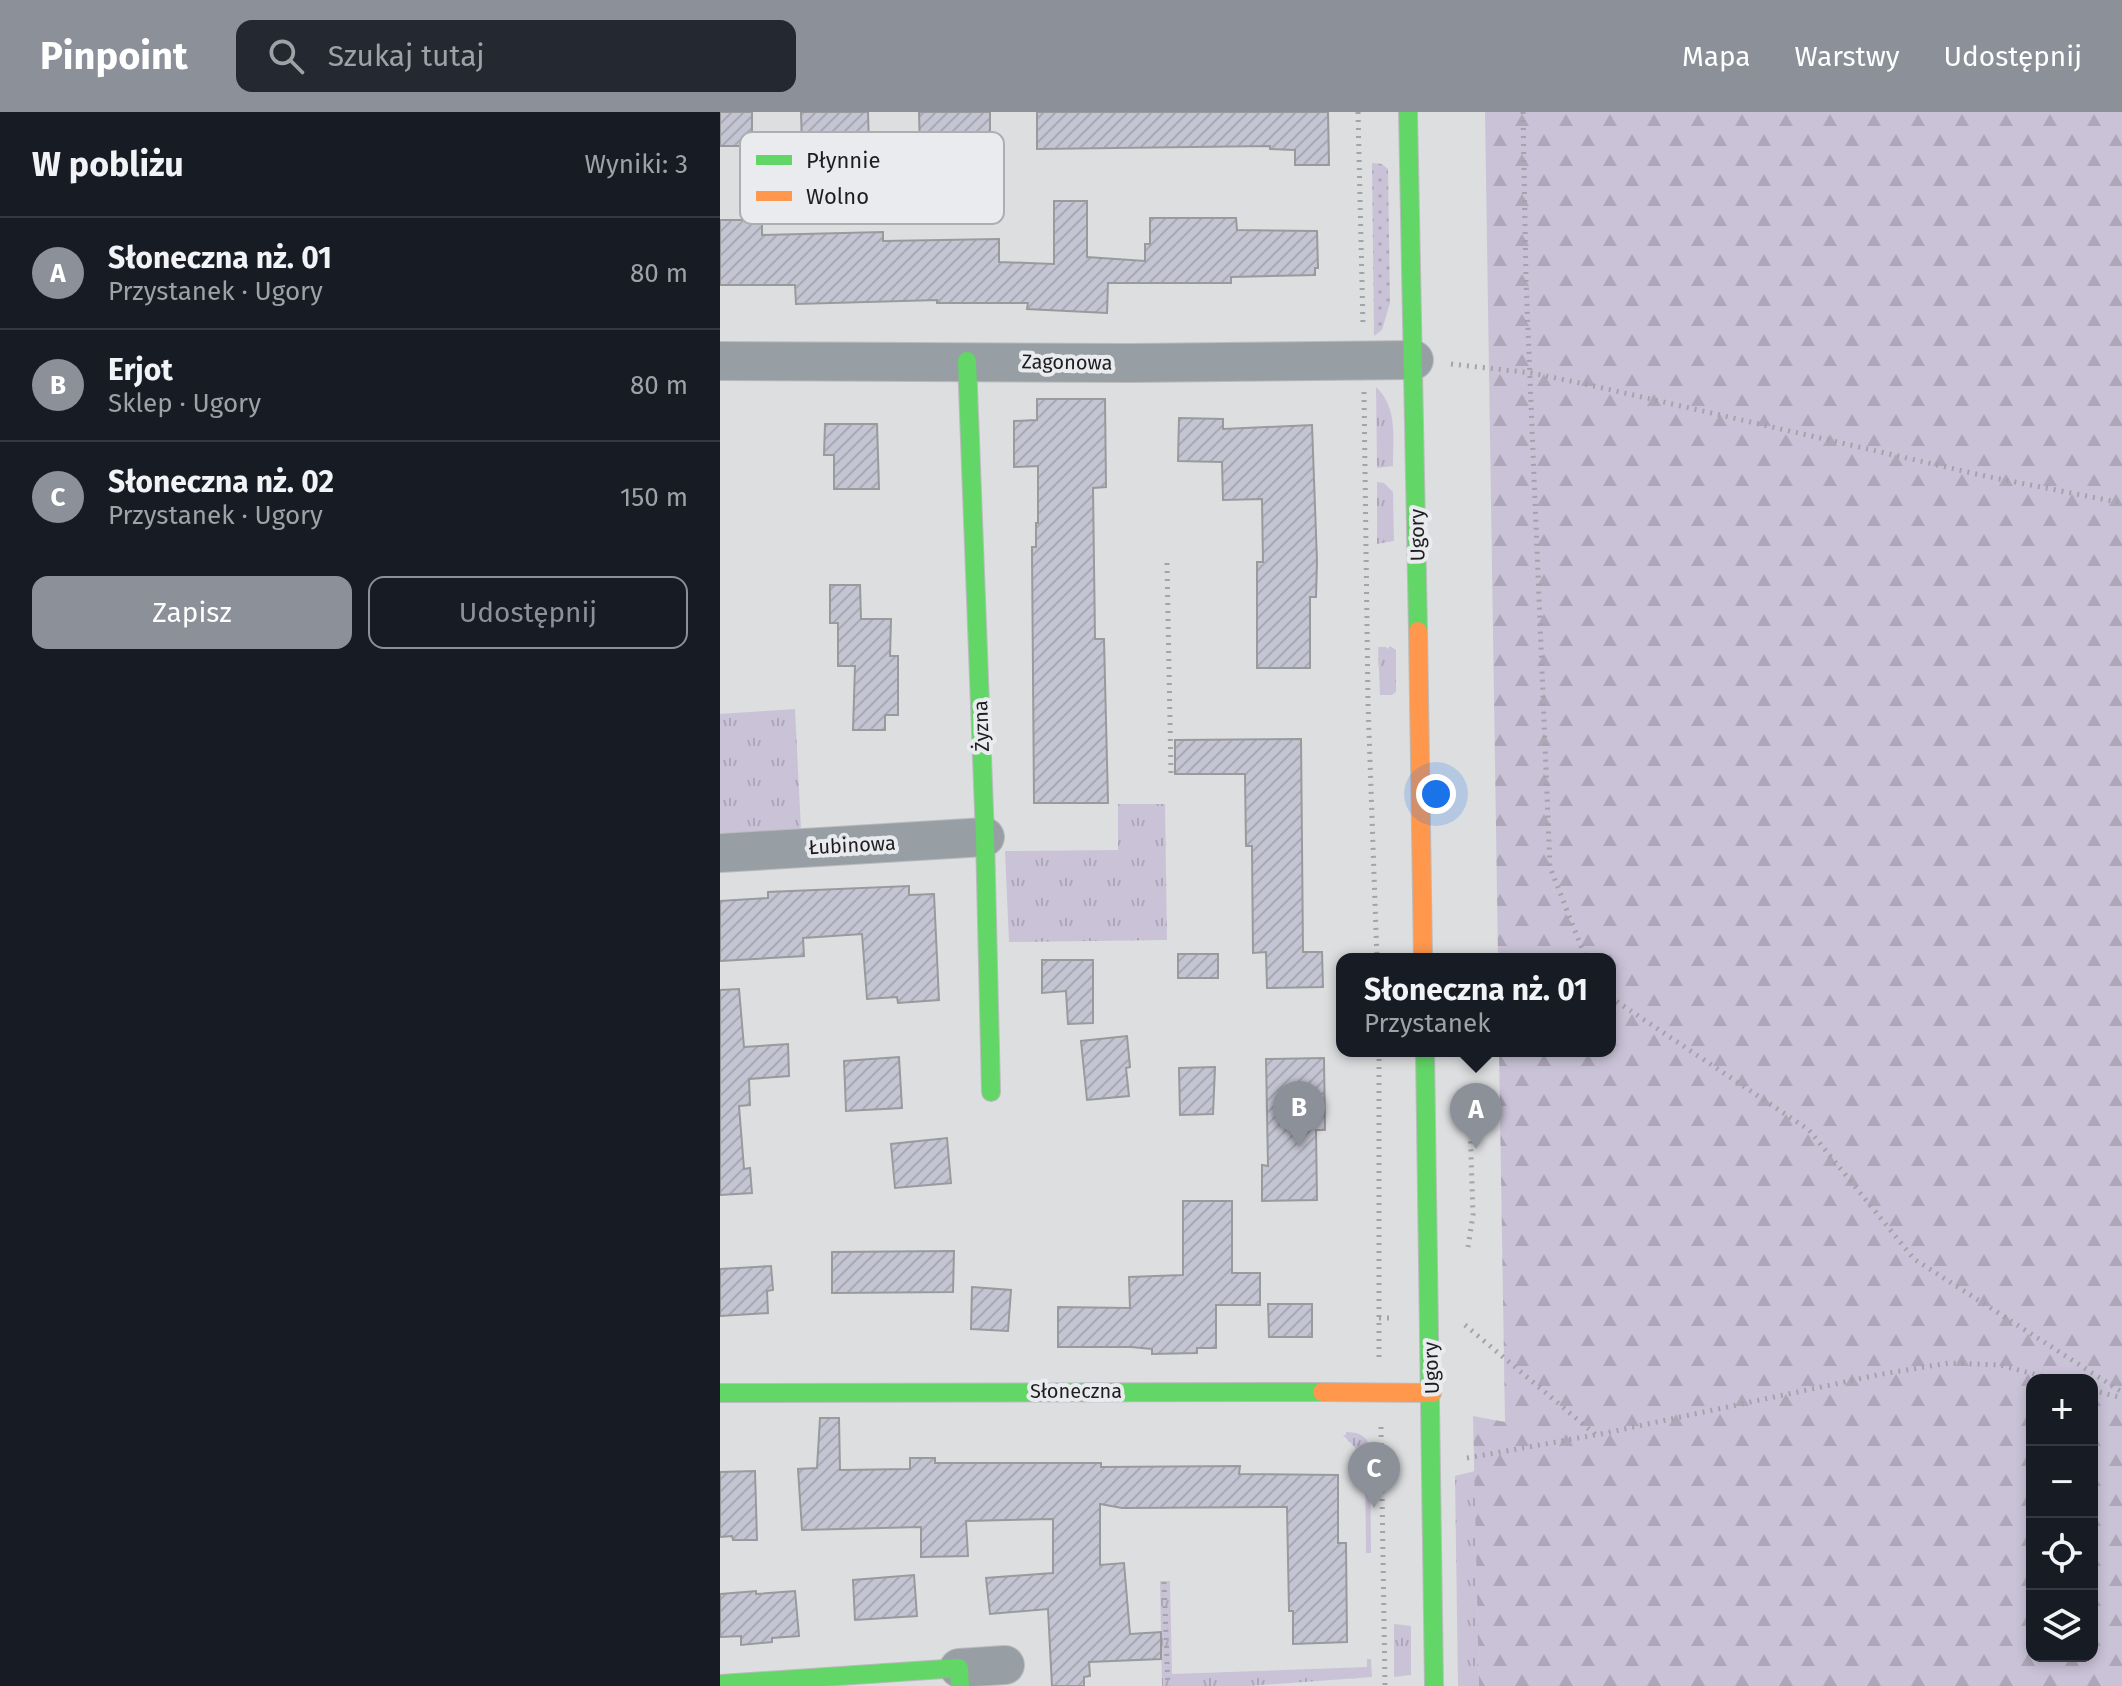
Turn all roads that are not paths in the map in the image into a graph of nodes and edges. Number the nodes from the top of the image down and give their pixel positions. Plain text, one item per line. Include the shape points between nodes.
1 (1408, 112) edge
2 (1414, 360) junction
3 (720, 361) edge
4 (967, 361) junction
5 (985, 837) junction
6 (720, 853) edge
7 (1423, 953) edge
8 (1425, 1057) edge
9 (991, 1092) dead end
10 (720, 1393) edge
11 (1432, 1393) junction
12 (1005, 1665) dead end
13 (960, 1677) edge
14 (720, 1684) edge
15 (1434, 1686) edge

1 - 2 street, Ugory
2 - 4 street, Zagonowa
2 - 7 street, Ugory
3 - 4 street, Zagonowa
4 - 5 street, Żyzna
5 - 6 street, Łubinowa
5 - 9 street, Żyzna
8 - 11 street, Ugory
10 - 11 street, Słoneczna
11 - 15 street, Ugory
12 - 13 street
13 - 14 street

